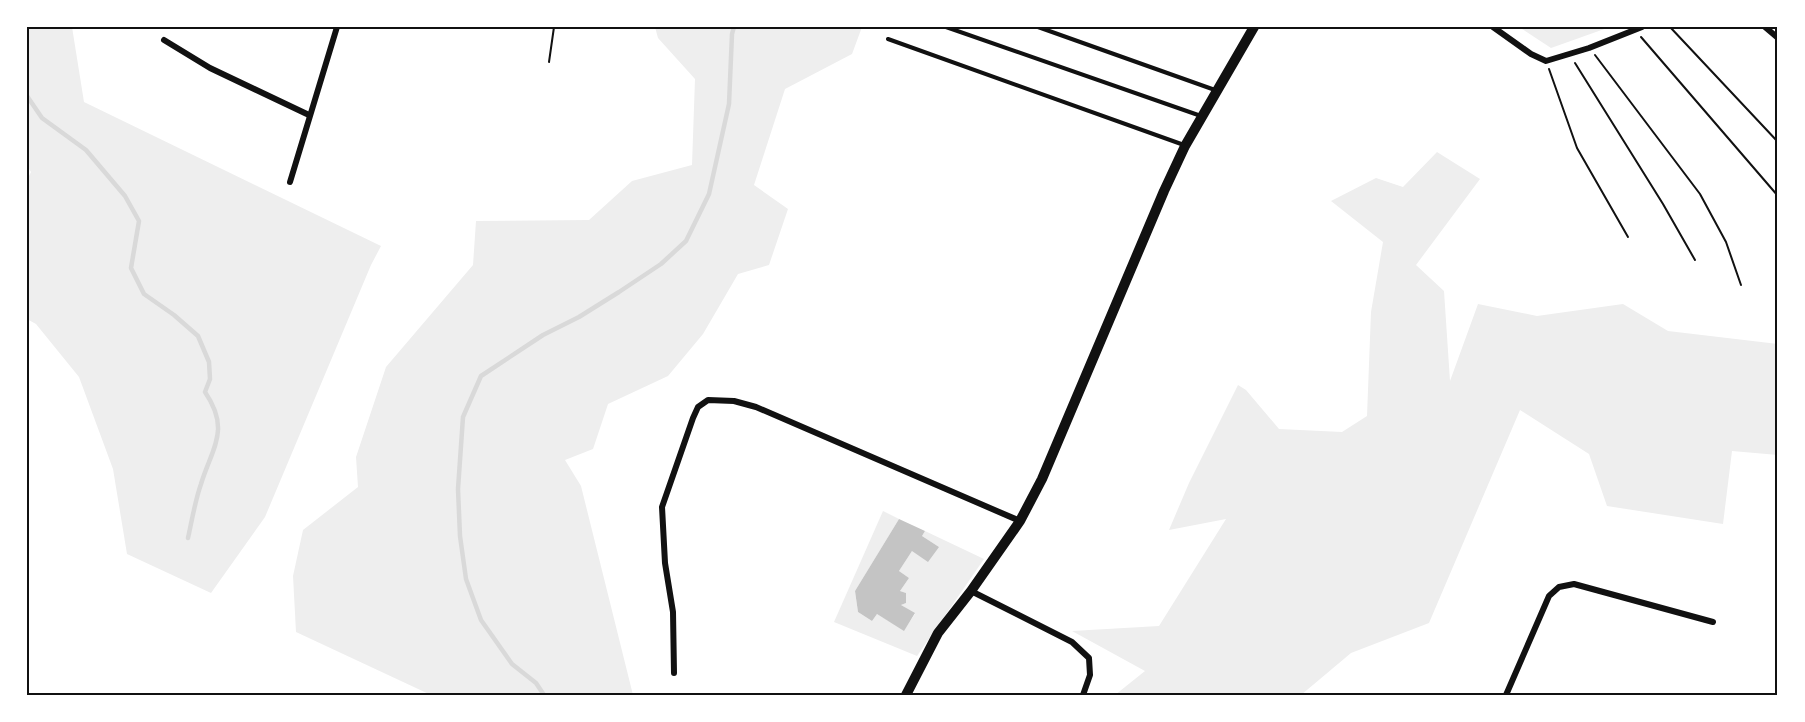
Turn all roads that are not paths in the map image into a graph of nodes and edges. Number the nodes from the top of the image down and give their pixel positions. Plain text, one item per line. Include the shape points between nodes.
1 (337, 27) edge
2 (946, 27) edge
3 (1038, 27) edge
4 (1254, 27) edge
5 (1493, 27) edge
6 (1642, 27) edge
7 (1765, 27) edge
8 (1778, 38) edge
9 (888, 39) dead end
10 (164, 40) dead end
11 (1216, 90) junction
12 (309, 115) junction
13 (1202, 117) junction
14 (1185, 146) junction
15 (290, 182) dead end
16 (1020, 521) junction
17 (971, 591) junction
18 (1713, 622) dead end
19 (674, 673) dead end
20 (906, 695) edge
21 (1083, 695) edge
22 (1506, 695) edge

1 - 12 street
2 - 13 lane
3 - 11 lane
4 - 11 main road
5 - 6 street via 1546,61
7 - 8 street
9 - 14 lane
10 - 12 street via 210,68
11 - 13 main road
12 - 15 street
13 - 14 main road
14 - 16 main road via 1060,440
16 - 17 main road
16 - 19 street via 756,407 708,400 693,418 662,507 673,612
17 - 20 main road via 938,633
17 - 21 street via 1072,642 1089,657 1090,675
18 - 22 street via 1574,584 1559,587 1549,596

